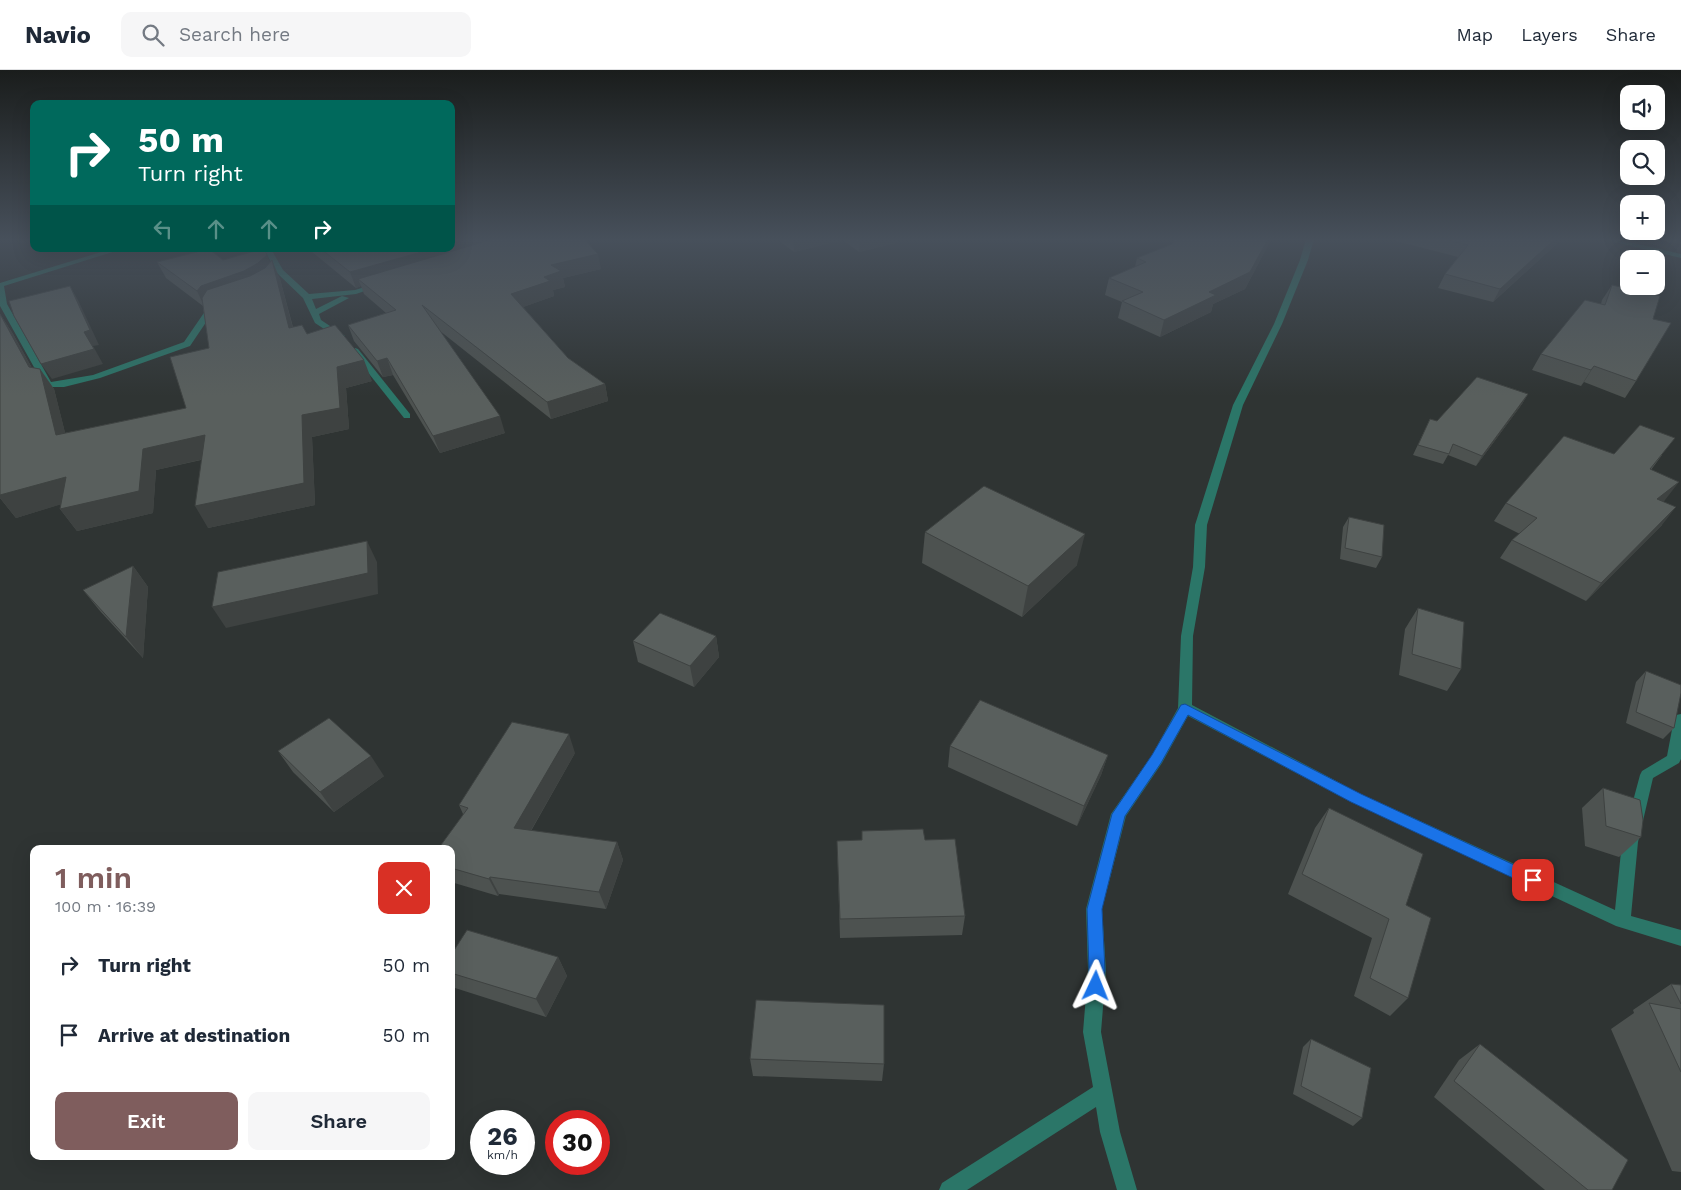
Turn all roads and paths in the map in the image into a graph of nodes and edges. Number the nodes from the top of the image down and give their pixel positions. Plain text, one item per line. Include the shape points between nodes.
1 (1, 291) edge
2 (300, 291) edge
3 (1291, 291) edge
4 (356, 292) joint
5 (308, 298) junction
6 (220, 303) edge
7 (314, 313) junction
8 (346, 339) edge
9 (352, 347) edge
10 (407, 416) dead end
11 (1185, 708) junction
12 (1681, 719) edge
13 (1622, 921) junction
14 (1681, 938) edge
15 (1103, 1091) junction
16 (949, 1190) edge
17 (1127, 1190) edge

1 - 6 street via 3,304 48,385 62,385 103,374 181,347 187,344 213,306
2 - 5 street
3 - 11 street via 1238,405 1201,525 1199,567 1187,636
4 - 5 street
4 - 7 street
5 - 7 street
7 - 8 street via 318,321
9 - 10 street
11 - 13 street via 1356,798
11 - 15 street via 1157,759 1119,814 1094,909 1097,971 1092,1032
12 - 13 street via 1674,759 1647,775 1630,842
13 - 14 street
15 - 16 street
15 - 17 street via 1110,1132

